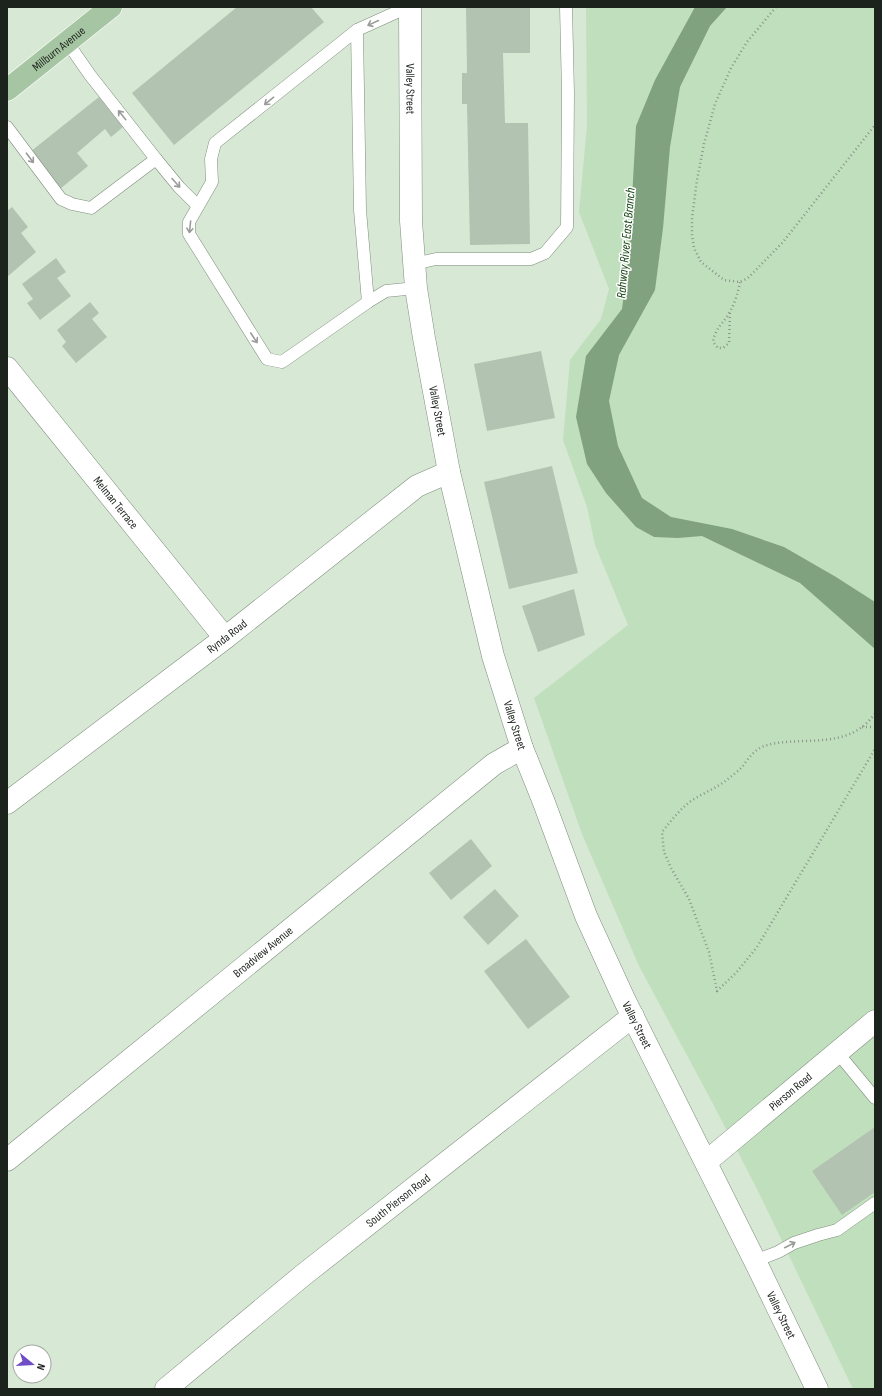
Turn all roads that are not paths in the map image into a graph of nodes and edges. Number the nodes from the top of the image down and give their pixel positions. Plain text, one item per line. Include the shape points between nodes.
1 (111, 7) edge
2 (409, 7) edge
3 (566, 7) edge
4 (357, 30) junction
5 (67, 42) junction
6 (7, 90) edge
7 (7, 127) edge
8 (156, 159) junction
9 (198, 206) junction
10 (414, 264) junction
11 (416, 288) junction
12 (368, 302) junction
13 (7, 368) edge
14 (449, 472) junction
15 (225, 638) junction
16 (522, 748) junction
17 (7, 803) edge
18 (633, 1016) junction
19 (875, 1021) edge
20 (837, 1052) junction
21 (875, 1098) edge
22 (7, 1160) edge
23 (706, 1162) junction
24 (875, 1203) edge
25 (755, 1261) junction
26 (166, 1389) edge
27 (817, 1389) edge

1 - 5 main road, Millburn Avenue
2 -> 4 lane
2 - 10 street, Valley Street via 411,221
3 - 10 lane via 567,227 545,253 531,259 436,260
4 -> 9 lane via 216,143 211,159 212,182
4 - 12 lane via 360,210
5 - 6 main road, Millburn Avenue
8 -> 5 lane
7 -> 8 lane via 61,199 72,204 91,208
8 -> 9 lane
9 -> 12 lane via 189,222 189,234 267,359 282,362
10 - 11 street, Valley Street
11 - 12 lane via 386,291
11 - 14 street, Valley Street
13 - 15 street, Melman Terrace
14 - 15 street, Rynda Road via 417,486
14 - 16 street, Valley Street via 493,656
15 - 17 street, Rynda Road
16 - 18 street, Valley Street via 586,916
16 - 22 street, Broadview Avenue via 494,764
18 - 23 street, Valley Street
18 - 26 street, South Pierson Road via 302,1276
19 - 20 street, Pierson Road
20 - 21 lane
20 - 23 street, Pierson Road
23 - 25 street, Valley Street
25 -> 24 lane via 794,1243 837,1230
25 - 27 street, Valley Street

